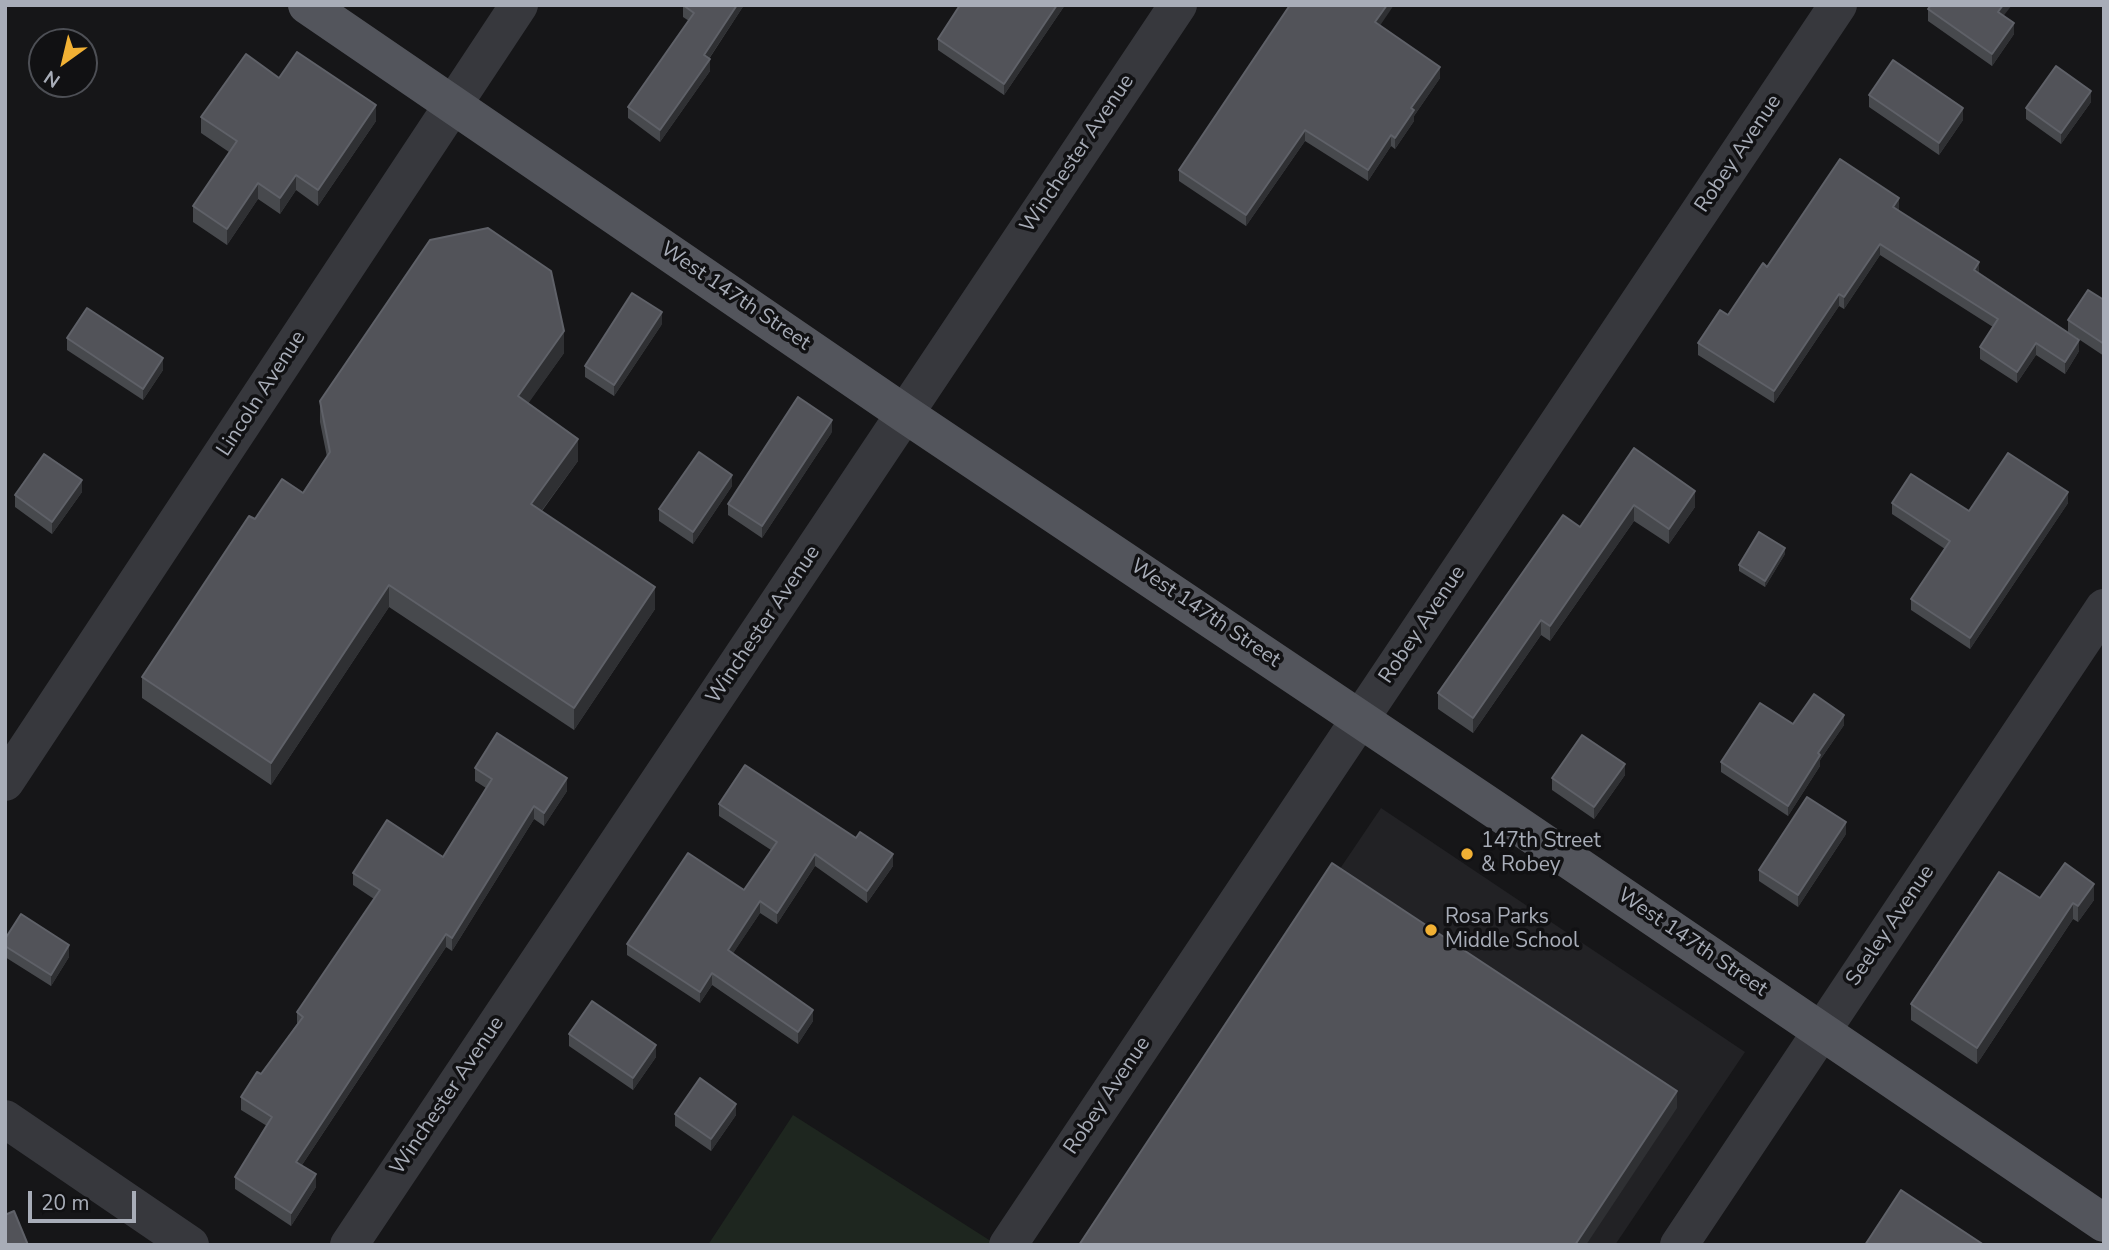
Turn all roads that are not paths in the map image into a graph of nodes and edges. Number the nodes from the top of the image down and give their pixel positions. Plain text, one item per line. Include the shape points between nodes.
1 (307, 5) edge
2 (519, 5) edge
3 (1178, 5) edge
4 (1838, 5) edge
5 (453, 105) junction
6 (905, 414) junction
7 (2104, 608) edge
8 (1360, 718) junction
9 (5, 782) edge
10 (1822, 1030) junction
11 (5, 1119) edge
12 (2104, 1223) edge
13 (190, 1245) edge
14 (349, 1245) edge
15 (1008, 1245) edge
16 (1679, 1245) edge

1 - 5 main road, West 147th Street
2 - 5 street, Lincoln Avenue
3 - 6 street, Winchester Avenue
4 - 8 street, Robey Avenue
5 - 6 main road, West 147th Street
5 - 9 street, Lincoln Avenue
6 - 8 main road, West 147th Street
6 - 14 street, Winchester Avenue
7 - 10 street, Seeley Avenue
8 - 10 main road, West 147th Street
8 - 15 street, Robey Avenue
10 - 12 main road, West 147th Street
10 - 16 street, Seeley Avenue
11 - 13 street

